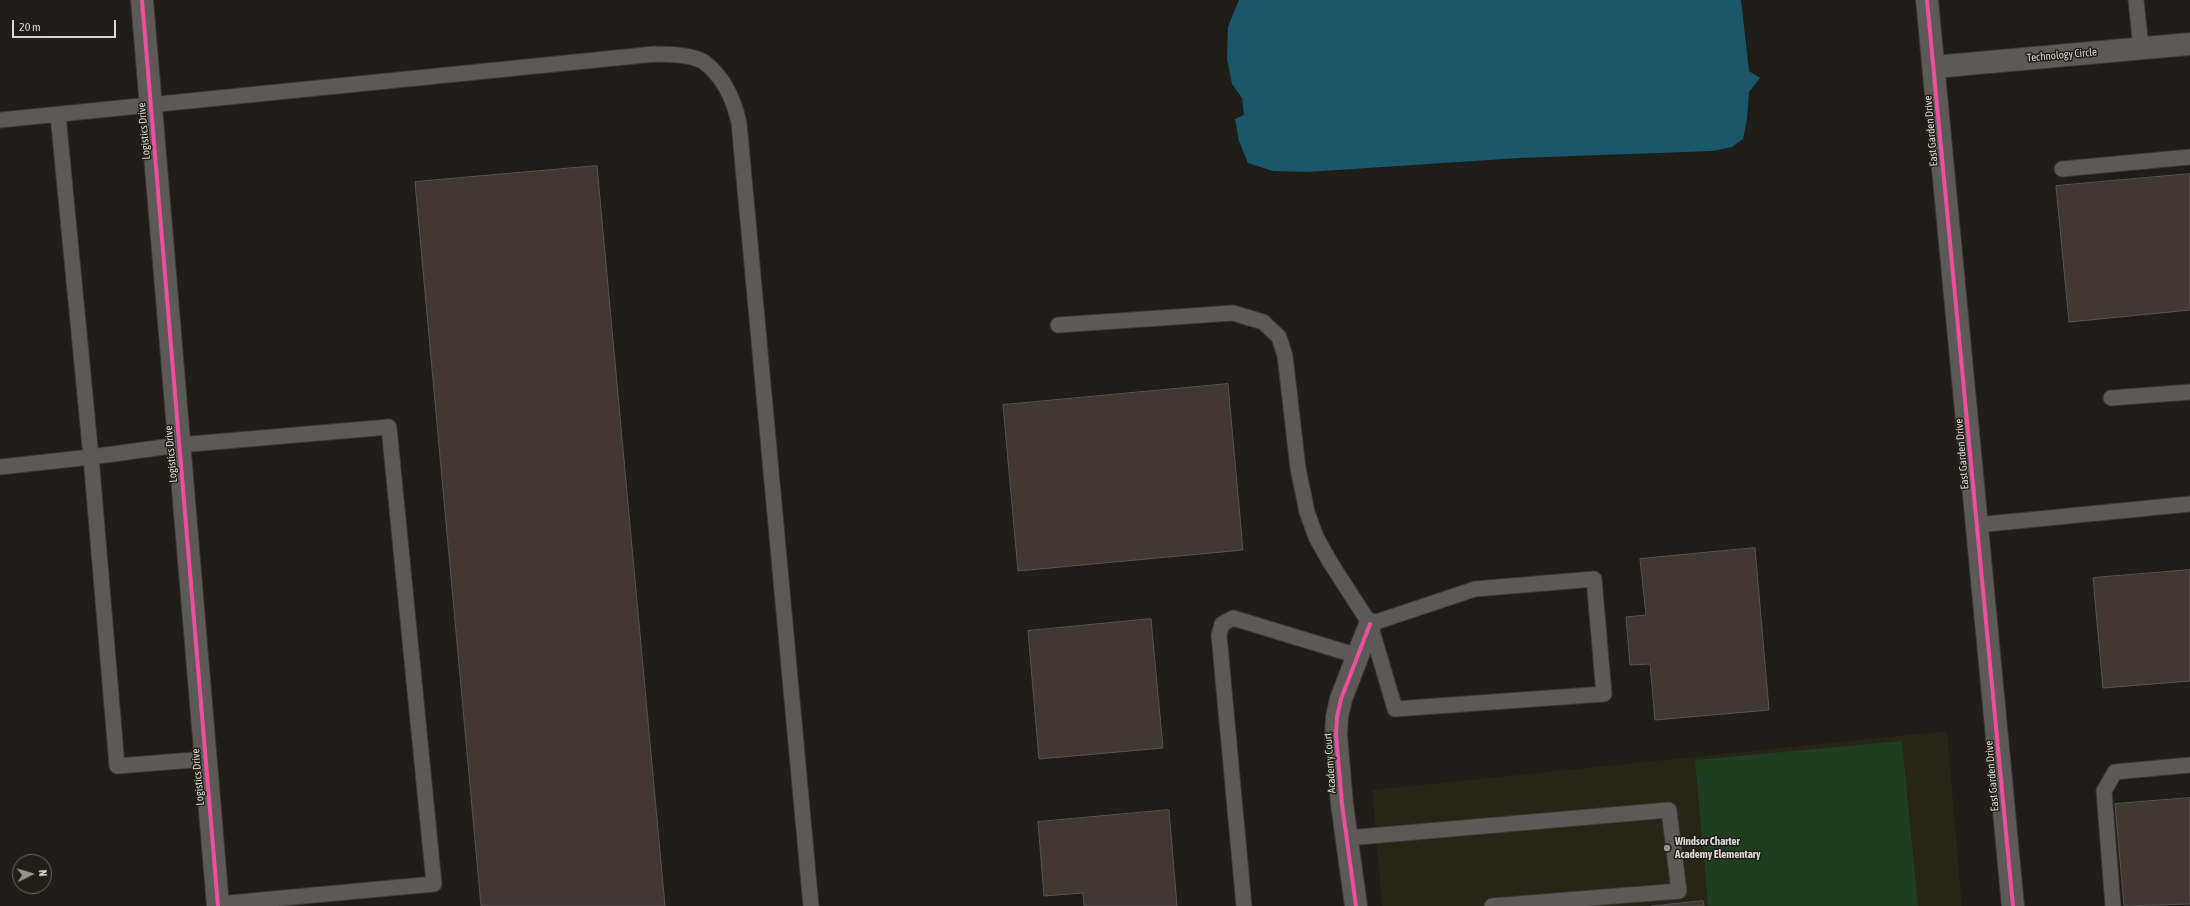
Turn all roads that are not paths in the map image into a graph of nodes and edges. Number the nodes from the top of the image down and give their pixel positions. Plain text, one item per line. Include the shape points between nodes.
1 (142, 0) edge
2 (1927, 0) edge
3 (2136, 0) edge
4 (2190, 44) edge
5 (2141, 48) junction
6 (1934, 66) junction
7 (151, 106) junction
8 (58, 115) junction
9 (0, 120) edge
10 (2190, 157) edge
11 (2062, 169) dead end
12 (1058, 325) dead end
13 (2190, 392) edge
14 (2111, 398) dead end
15 (179, 445) junction
16 (91, 457) junction
17 (0, 467) edge
18 (2190, 504) edge
19 (1977, 525) junction
20 (1370, 624) junction
21 (1358, 656) junction
22 (206, 759) junction
23 (2190, 765) edge
24 (1347, 838) junction
25 (218, 905) edge
26 (810, 906) edge
27 (1244, 906) edge
28 (1356, 906) edge
29 (1492, 906) edge
30 (2013, 906) edge
31 (2113, 906) edge

1 - 7 street, Logistics Drive
2 - 6 street, East Garden Drive
3 - 5 lane
4 - 5 street, Technology Circle
5 - 6 street, Technology Circle
6 - 19 street, East Garden Drive
7 - 8 lane
7 - 15 street, Logistics Drive
7 - 26 lane via 654,54 678,55 703,61 725,84 735,104 739,123
8 - 9 lane
8 - 16 lane
10 - 11 lane
12 - 20 lane via 1233,313 1263,322 1279,337 1285,356 1298,468 1307,512 1316,537 1330,562
13 - 14 lane
15 - 16 lane
15 - 22 street, Logistics Drive
15 - 25 lane via 389,427 434,884
16 - 17 lane
16 - 22 lane via 116,766
18 - 19 lane
19 - 30 street, East Garden Drive
20 - 20 lane via 1395,709 1604,694 1594,579 1475,589
20 - 21 street, Academy Court
21 - 24 street, Academy Court via 1341,699 1337,717 1336,735
21 - 27 lane via 1233,618 1222,624 1219,635
22 - 25 street, Logistics Drive
23 - 31 lane via 2115,772 2104,791
24 - 28 street, Academy Court
24 - 29 lane via 1669,810 1679,891

